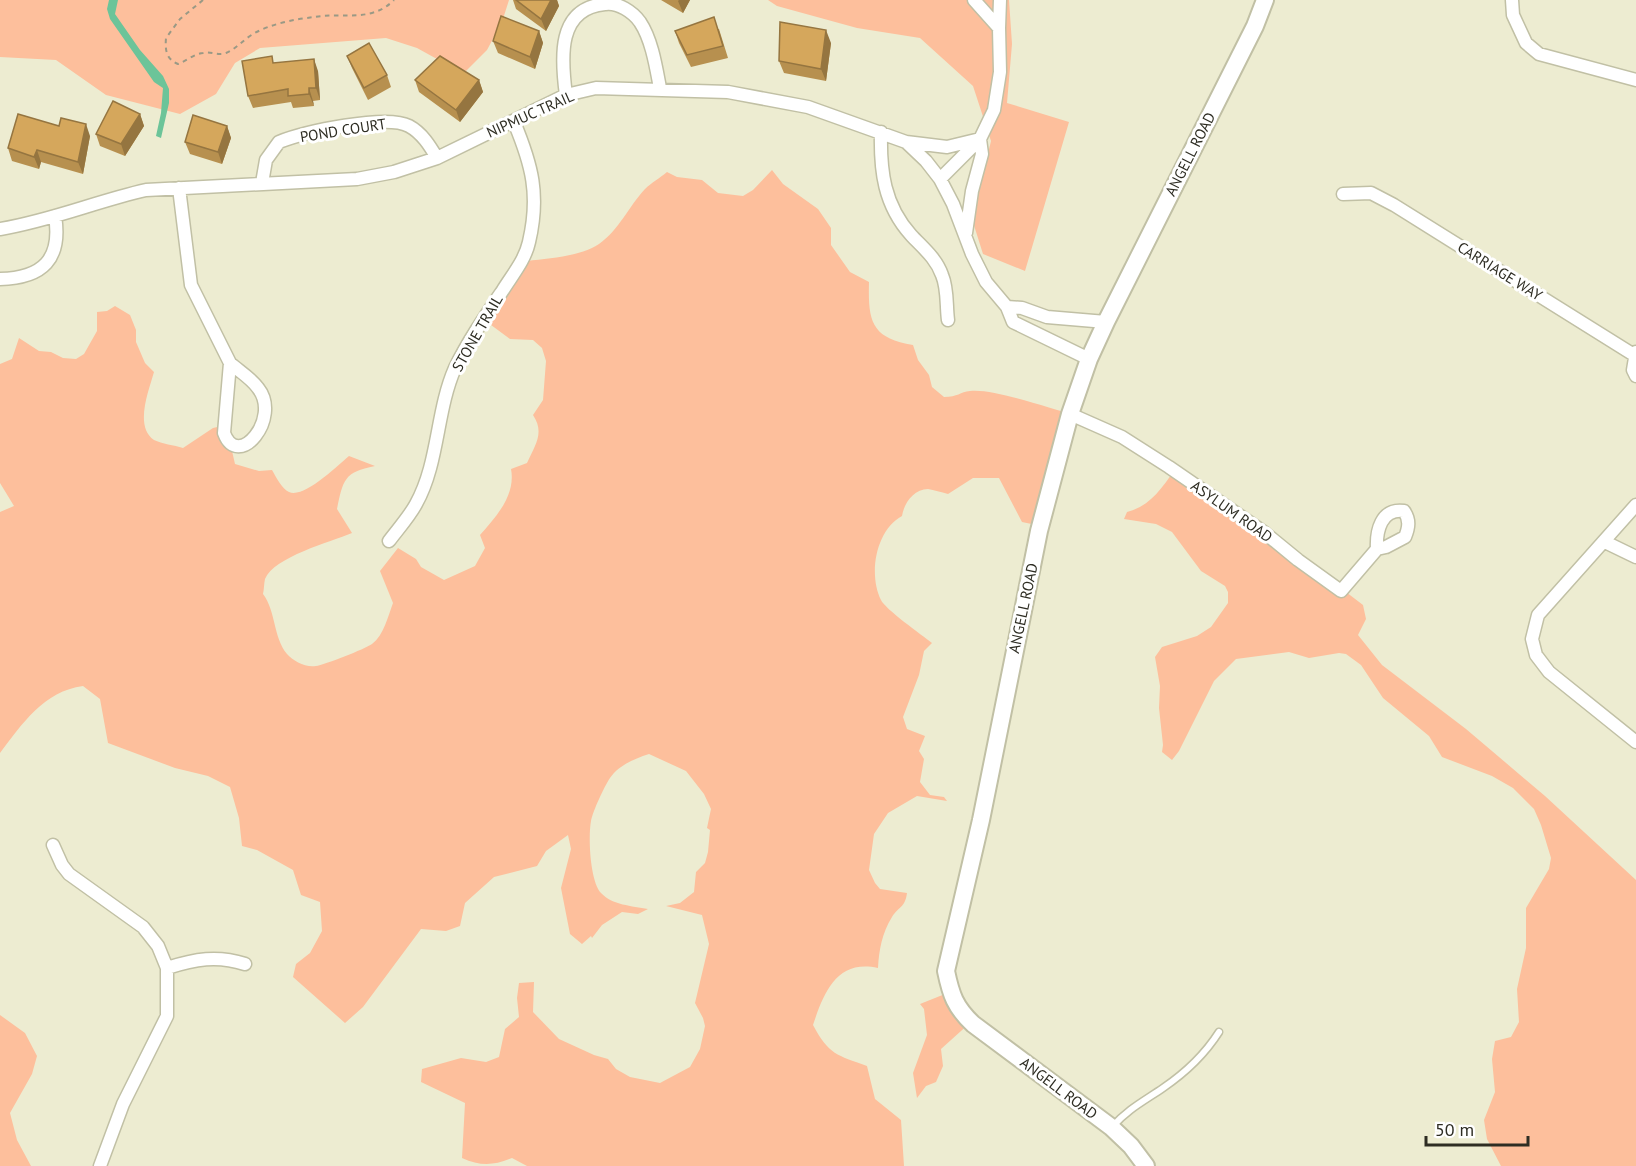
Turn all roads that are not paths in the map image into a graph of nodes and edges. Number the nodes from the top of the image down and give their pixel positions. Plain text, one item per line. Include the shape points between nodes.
1 (974, 0) edge
2 (1000, 0) edge
3 (1265, 0) edge
4 (1512, 0) edge
5 (999, 28) junction
6 (1636, 81) edge
7 (660, 88) junction
8 (566, 95) junction
9 (514, 122) junction
10 (881, 132) junction
11 (980, 139) junction
12 (906, 142) junction
13 (437, 158) junction
14 (940, 179) junction
15 (262, 183) junction
16 (179, 188) junction
17 (1342, 194) dead end
18 (55, 216) junction
19 (0, 230) edge
20 (966, 234) junction
21 (0, 279) edge
22 (1007, 307) junction
23 (948, 320) dead end
24 (1106, 322) junction
25 (1635, 353) edge
26 (1089, 359) junction
27 (230, 363) junction
28 (1636, 376) edge
29 (1070, 414) junction
30 (1636, 505) edge
31 (389, 541) dead end
32 (1605, 542) junction
33 (1377, 549) dead end
34 (1636, 558) edge
35 (1636, 742) edge
36 (52, 845) dead end
37 (245, 964) dead end
38 (167, 968) junction
39 (1219, 1032) dead end
40 (1112, 1128) junction
41 (100, 1166) edge
42 (1146, 1166) edge

1 - 5 street
2 - 5 street
3 - 24 street, ANGELL ROAD
4 - 6 street via 1526,43 1539,54
5 - 11 street via 998,92
7 - 8 street, NIPMUC TRAIL via 596,87
7 - 8 street via 651,48 635,15 609,3 595,4 580,10 569,24 562,65
7 - 10 street, NIPMUC TRAIL via 758,97 808,107
8 - 9 street, NIPMUC TRAIL
9 - 13 street, NIPMUC TRAIL
9 - 31 street, STONE TRAIL via 527,153 535,193 529,243 456,367 416,504
10 - 12 street, NIPMUC TRAIL
10 - 23 street via 883,184 901,222 942,274
11 - 12 street via 947,147
11 - 14 street
11 - 20 street via 982,154
12 - 14 street, NIPMUC TRAIL
13 - 15 street, NIPMUC TRAIL via 357,179
13 - 15 street, POND COURT via 424,139 408,126 385,121 339,127 279,142 266,160
14 - 20 street, NIPMUC TRAIL
15 - 16 street, NIPMUC TRAIL
16 - 18 street, NIPMUC TRAIL via 146,190
16 - 27 street via 191,285
17 - 25 street, CARRIAGE WAY via 1371,193 1394,205
18 - 19 street, NIPMUC TRAIL
18 - 21 street via 58,234 49,260 27,275
20 - 22 street, NIPMUC TRAIL via 986,282
22 - 24 street via 1047,317
22 - 26 street, NIPMUC TRAIL via 1013,322
24 - 26 street, ANGELL ROAD
25 - 28 street, CARRIAGE WAY
26 - 29 street, ANGELL ROAD
27 - 27 street via 224,433 234,445 243,446 260,430 266,402 259,388
29 - 33 street, ASYLUM ROAD via 1122,437 1168,467 1341,591
29 - 40 street, ANGELL ROAD via 1039,531 981,820 946,971 959,1011
30 - 32 street
32 - 34 street
32 - 35 street via 1538,615 1532,639 1536,656 1549,672
36 - 38 street via 69,874 143,927 158,946
37 - 38 street via 209,957
38 - 41 street via 167,1016 123,1104
39 - 40 lane via 1187,1069 1130,1108
40 - 42 street, ANGELL ROAD

